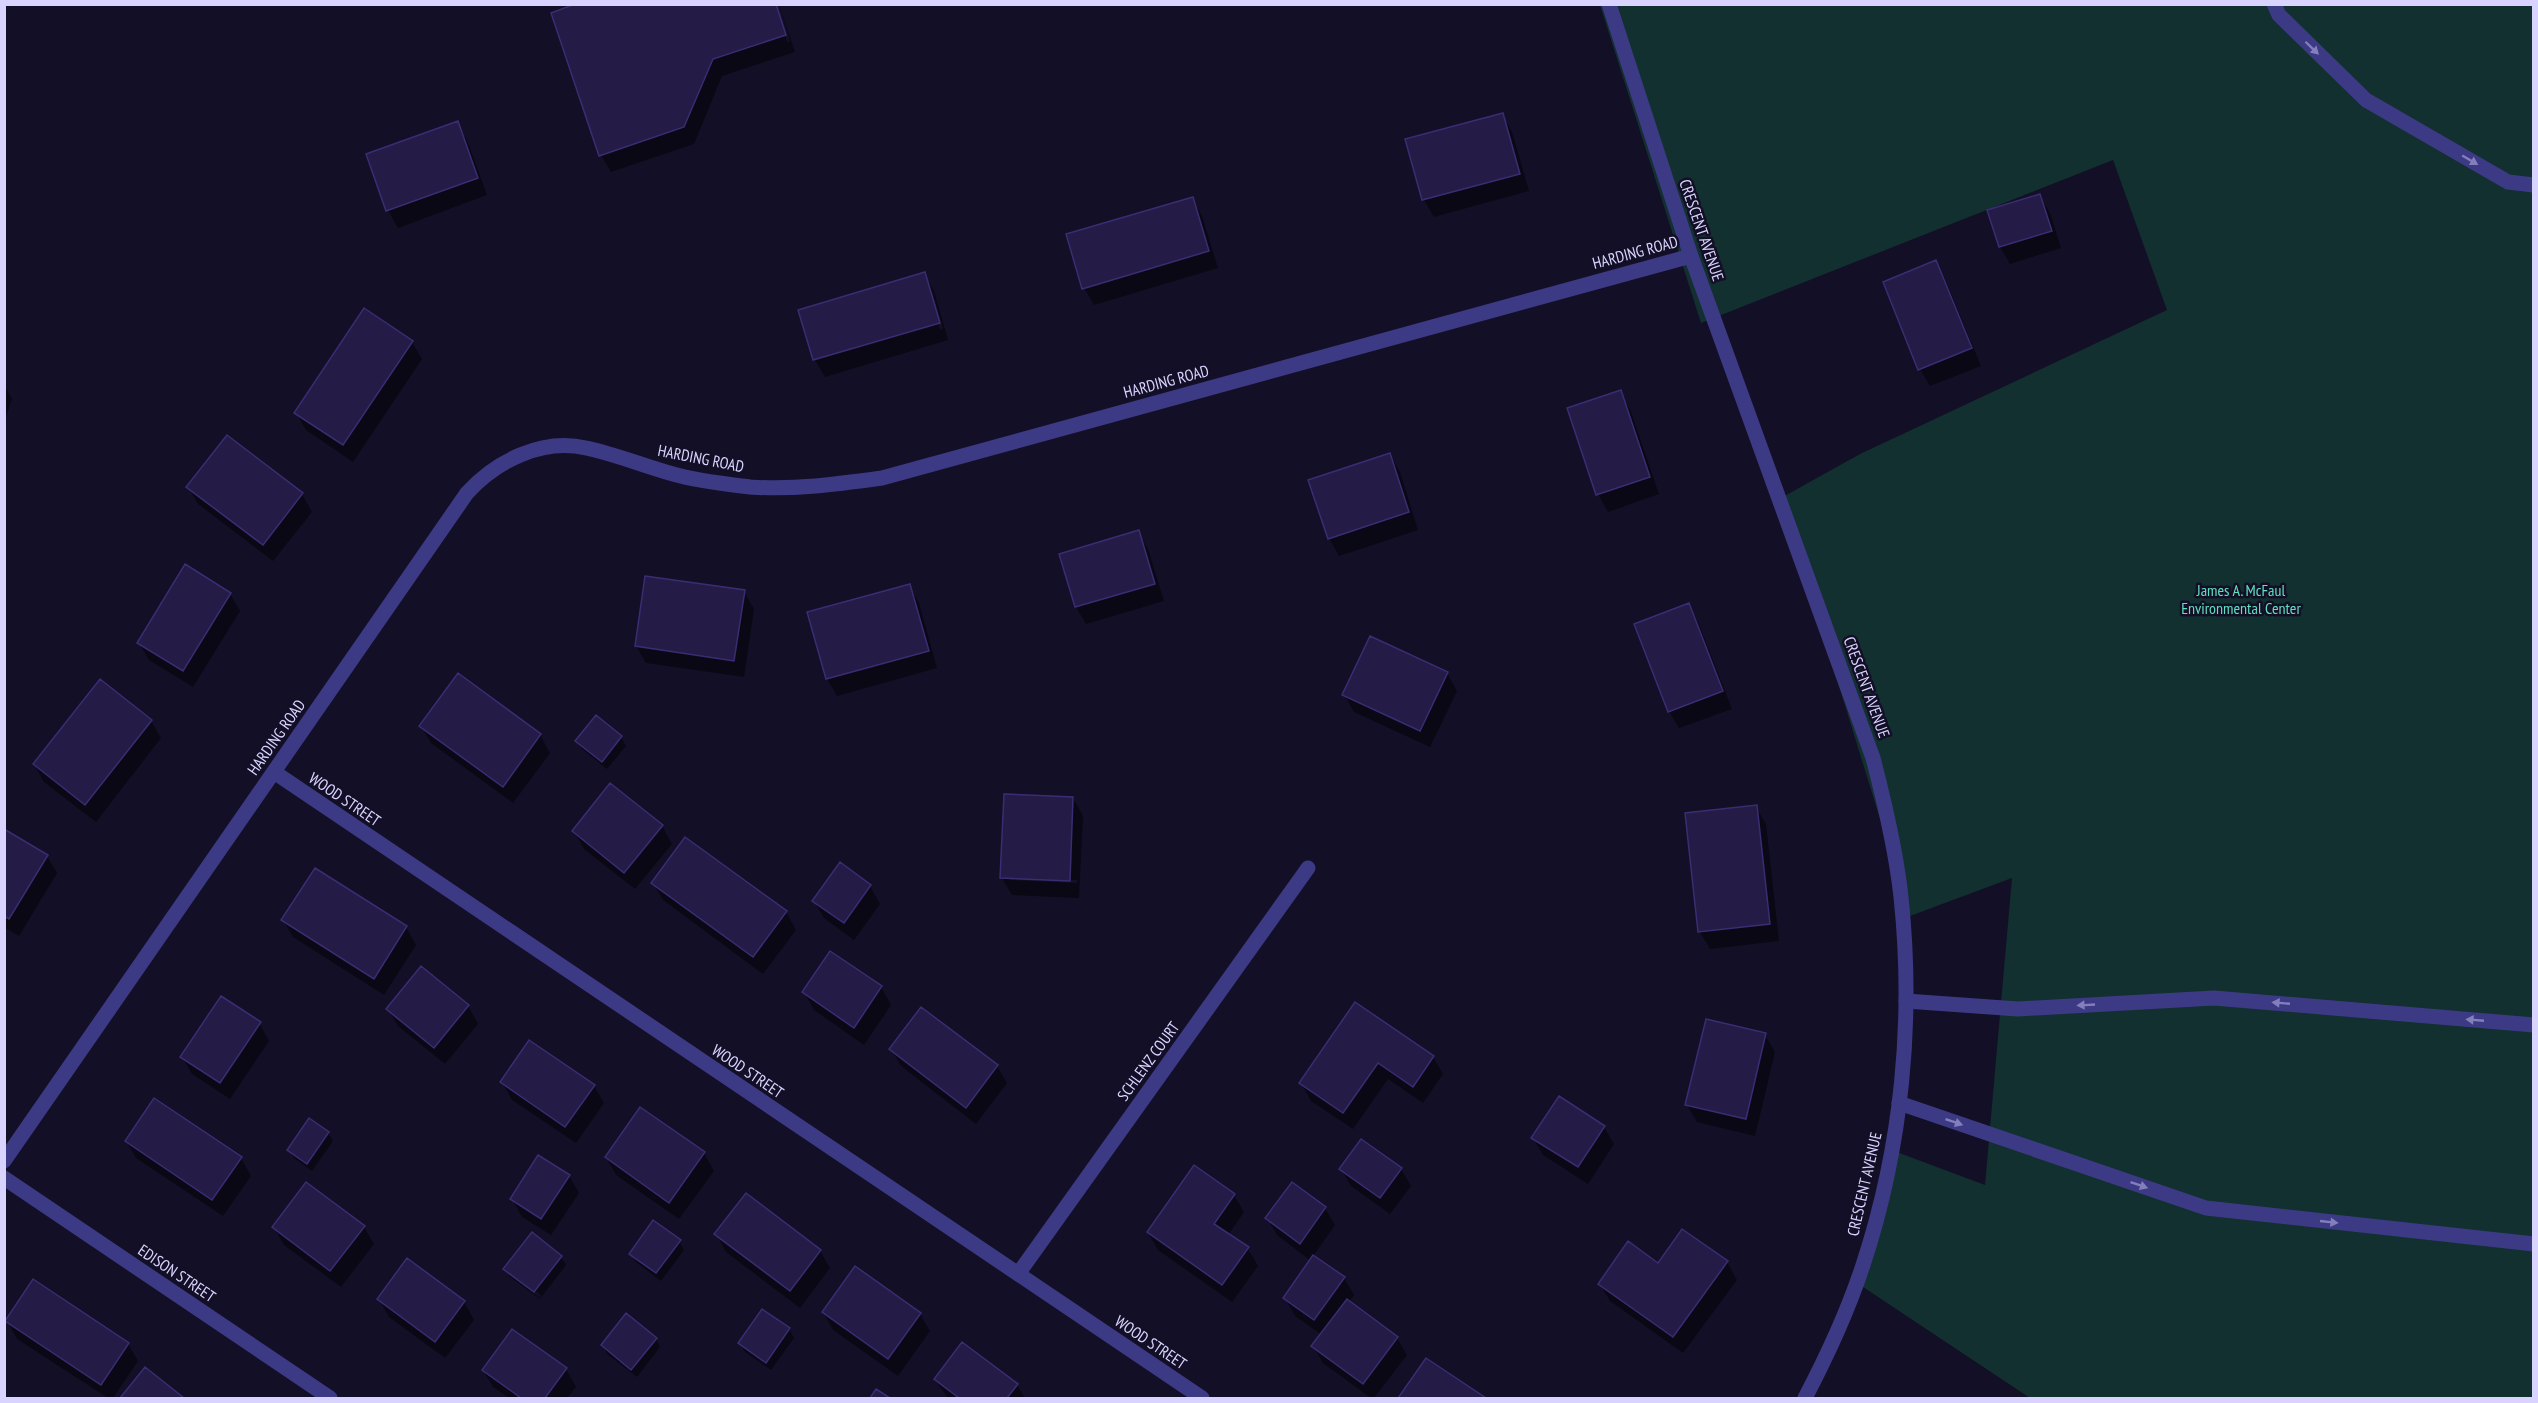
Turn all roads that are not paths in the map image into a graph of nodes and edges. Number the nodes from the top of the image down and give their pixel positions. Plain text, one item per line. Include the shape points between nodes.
1 (1609, 4) edge
2 (2274, 4) edge
3 (2534, 185) edge
4 (1691, 256) junction
5 (274, 772) junction
6 (1308, 868) dead end
7 (1906, 1001) junction
8 (2534, 1025) edge
9 (1899, 1102) junction
10 (4, 1161) edge
11 (4, 1178) edge
12 (2534, 1244) edge
13 (1018, 1274) junction
14 (330, 1398) edge
15 (1203, 1398) edge
16 (1805, 1398) edge

1 - 4 street, CRESCENT AVENUE
2 -> 3 street via 2279,15 2366,100 2508,182
4 - 5 street, HARDING ROAD via 882,478 817,487 750,487 677,475 584,447 547,447 513,457 467,492
4 - 7 street, CRESCENT AVENUE via 1873,758 1901,896
5 - 10 street, HARDING ROAD
5 - 13 street, WOOD STREET
6 - 13 street, SCHLENZ COURT
8 -> 7 street via 2214,998 2018,1010
7 - 9 street, CRESCENT AVENUE
9 -> 12 street via 2206,1208
9 - 16 street, CRESCENT AVENUE via 1890,1164 1863,1266 1830,1349
11 - 14 street, EDISON STREET
13 - 15 street, WOOD STREET

